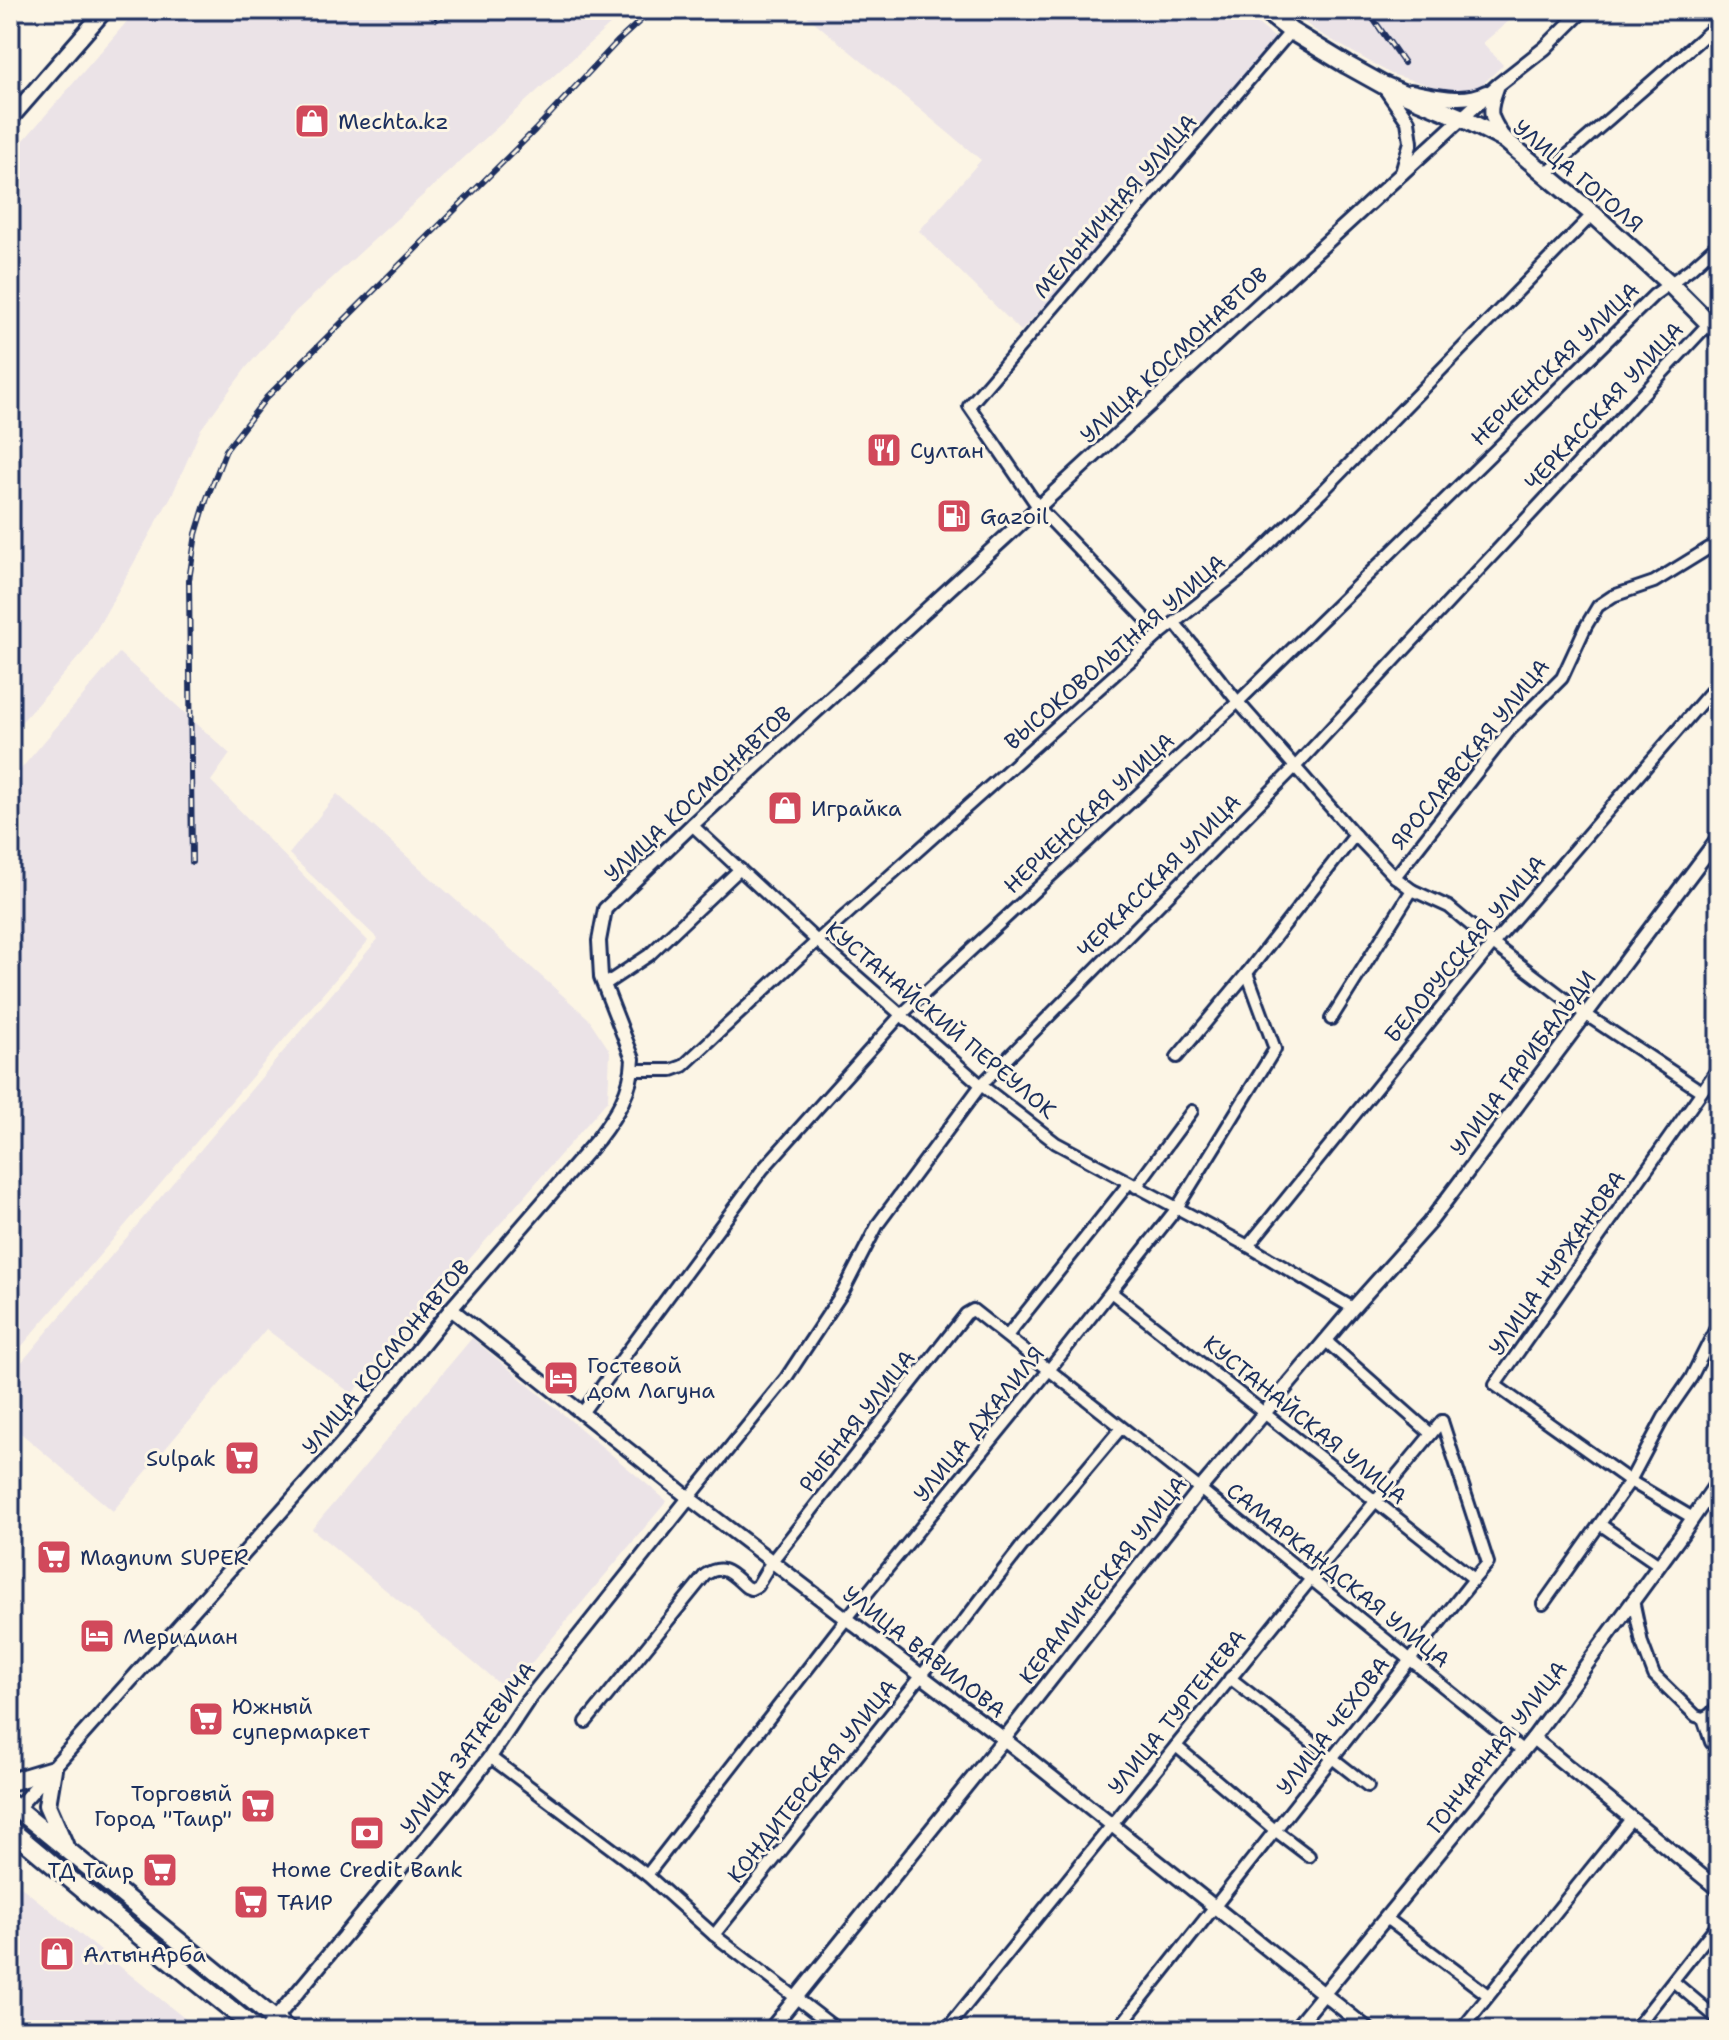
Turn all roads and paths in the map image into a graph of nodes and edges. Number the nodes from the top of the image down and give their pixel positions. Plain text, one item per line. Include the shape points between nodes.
1 (105, 10) edge
2 (1264, 10) edge
3 (1575, 13) edge
4 (1719, 23) edge
5 (1291, 31) junction
6 (1383, 85) junction
7 (1498, 85) junction
8 (1462, 118) junction
9 (10, 119) edge
10 (1505, 140) junction
11 (1402, 173) junction
12 (1546, 174) junction
13 (1593, 214) junction
14 (1719, 243) edge
15 (1669, 283) junction
16 (1714, 328) edge
17 (1038, 507) junction
18 (1719, 542) edge
19 (1175, 623) junction
20 (1160, 634) junction
21 (1719, 682) edge
22 (1238, 702) junction
23 (1295, 767) junction
24 (692, 825) junction
25 (1355, 835) junction
26 (1719, 837) edge
27 (740, 869) junction
28 (1395, 877) junction
29 (1412, 890) junction
30 (817, 941) junction
31 (1493, 944) junction
32 (1247, 973) junction
33 (604, 985) junction
34 (1585, 1014) junction
35 (901, 1015) junction
36 (1331, 1019) dead end
37 (1177, 1057) dead end
38 (1719, 1067) edge
39 (633, 1070) junction
40 (981, 1085) junction
41 (1701, 1091) junction
42 (1192, 1111) dead end
43 (1132, 1185) junction
44 (1177, 1208) junction
45 (1248, 1246) junction
46 (1111, 1292) junction
47 (1353, 1308) junction
48 (451, 1309) junction
49 (976, 1311) joint
50 (1719, 1322) edge
51 (1007, 1336) junction
52 (1326, 1341) junction
53 (1049, 1370) junction
54 (1265, 1412) junction
55 (582, 1413) junction
56 (1442, 1421) joint
57 (1121, 1428) junction
58 (1431, 1434) junction
59 (1719, 1480) edge
60 (1630, 1481) junction
61 (1200, 1489) junction
62 (689, 1498) junction
63 (1375, 1502) junction
64 (1693, 1518) junction
65 (1601, 1525) junction
66 (772, 1561) junction
67 (1659, 1565) junction
68 (1311, 1579) junction
69 (1474, 1579) junction
70 (1633, 1600) junction
71 (1543, 1604) dead end
72 (847, 1618) junction
73 (1411, 1659) junction
74 (922, 1675) junction
75 (1230, 1678) junction
76 (1719, 1701) edge
77 (1703, 1718) junction
78 (586, 1722) dead end
79 (1533, 1738) junction
80 (1004, 1739) junction
81 (1176, 1746) junction
82 (1523, 1751) junction
83 (1719, 1752) edge
84 (490, 1757) junction
85 (1332, 1759) junction
86 (53, 1769) junction
87 (10, 1782) edge
88 (1368, 1786) dead end
89 (12, 1809) edge
90 (1631, 1819) junction
91 (1112, 1825) junction
92 (10, 1829) edge
93 (1276, 1831) junction
94 (67, 1849) junction
95 (1309, 1856) dead end
96 (647, 1875) junction
97 (1719, 1890) edge
98 (1216, 1906) junction
99 (1386, 1918) junction
100 (1719, 1922) edge
101 (714, 1935) junction
102 (1674, 1982) junction
103 (1323, 1994) junction
104 (1488, 1995) junction
105 (796, 1997) junction
106 (1719, 2020) edge
107 (276, 2026) edge
108 (257, 2030) edge
109 (770, 2030) edge
110 (838, 2030) edge
111 (946, 2030) edge
112 (1117, 2030) edge
113 (1294, 2030) edge
114 (1369, 2030) edge
115 (1461, 2030) edge
116 (1634, 2030) edge

1 - 9 main road
2 - 5 main road, УЛИЦА ГОГОЛЯ
3 - 7 street, УЛИЦА КОСМОНАВТОВ via 1545,48
4 - 12 street
5 - 6 main road, УЛИЦА ГОГОЛЯ
5 - 17 street, МЕЛЬНИЧНАЯ УЛИЦА via 969,406
6 - 7 street via 1445,98 1479,96
6 - 8 main road, УЛИЦА ГОГОЛЯ
6 - 11 street via 1408,121 1411,142
7 - 8 street, УЛИЦА КОСМОНАВТОВ
7 - 10 street via 1490,107
8 - 10 main road, УЛИЦА ГОГОЛЯ
8 - 11 street, УЛИЦА КОСМОНАВТОВ
10 - 12 main road, УЛИЦА ГОГОЛЯ
11 - 17 street, УЛИЦА КОСМОНАВТОВ
12 - 13 main road, УЛИЦА ГОГОЛЯ
13 - 15 main road, УЛИЦА ГОГОЛЯ
13 - 19 street, ВЫСОКОВОЛЬТНАЯ УЛИЦА via 1321,493 1246,566
14 - 15 street, НЕРЧЕНСКАЯ УЛИЦА
15 - 16 main road, УЛИЦА ГОГОЛЯ
15 - 22 street, НЕРЧЕНСКАЯ УЛИЦА
16 - 23 street, ЧЕРКАССКАЯ УЛИЦА
17 - 20 street
17 - 24 street, УЛИЦА КОСМОНАВТОВ
18 - 28 street, ЯРОСЛАВСКАЯ УЛИЦА via 1654,582 1598,606 1562,678 1510,730
19 - 20 street, ВЫСОКОВОЛЬТНАЯ УЛИЦА
19 - 22 street
20 - 30 street, ВЫСОКОВОЛЬТНАЯ УЛИЦА
21 - 31 street, БЕЛОРУССКАЯ УЛИЦА
22 - 23 street
22 - 35 street, НЕРЧЕНСКАЯ УЛИЦА
23 - 25 street
23 - 40 street, ЧЕРКАССКАЯ УЛИЦА
24 - 27 street, КУСТАНАЙСКИЙ ПЕРЕУЛОК
24 - 33 street, УЛИЦА КОСМОНАВТОВ via 605,909 599,941
25 - 28 street
25 - 32 street, ЯРОСЛАВСКАЯ УЛИЦА
26 - 34 street, УЛИЦА ГАРИБАЛЬДИ
27 - 30 street, КУСТАНАЙСКИЙ ПЕРЕУЛОК
27 - 33 street via 649,955
28 - 29 street
29 - 31 street via 1449,907
29 - 36 street
30 - 35 street, КУСТАНАЙСКИЙ ПЕРЕУЛОК
30 - 39 street, ВЫСОКОВОЛЬТНАЯ УЛИЦА via 683,1066
31 - 34 street
31 - 45 street, БЕЛОРУССКАЯ УЛИЦА
32 - 37 street, ЯРОСЛАВСКАЯ УЛИЦА
32 - 44 street, УЛИЦА ДЖАЛИЛЯ via 1275,1049
33 - 39 street, УЛИЦА КОСМОНАВТОВ
34 - 41 street
34 - 47 street, УЛИЦА ГАРИБАЛЬДИ via 1429,1223
35 - 40 street, КУСТАНАЙСКИЙ ПЕРЕУЛОК
35 - 55 street, НЕРЧЕНСКАЯ УЛИЦА via 762,1170
38 - 41 street, УЛИЦА НУРЖАНОВА
39 - 48 street, УЛИЦА КОСМОНАВТОВ via 620,1110 598,1139
40 - 43 street, КУСТАНАЙСКИЙ ПЕРЕУЛОК via 1056,1143
40 - 62 street, ЧЕРКАССКАЯ УЛИЦА via 878,1224 844,1290 786,1378
41 - 60 street, УЛИЦА НУРЖАНОВА via 1495,1385
42 - 43 street
43 - 44 street, КУСТАНАЙСКИЙ ПЕРЕУЛОК
43 - 51 street
44 - 45 street, КУСТАНАЙСКИЙ ПЕРЕУЛОК
44 - 46 street, УЛИЦА ДЖАЛИЛЯ
45 - 47 street, КУСТАНАЙСКИЙ ПЕРЕУЛОК
46 - 53 street, УЛИЦА ДЖАЛИЛЯ
46 - 54 street, КУСТАНАЙСКАЯ УЛИЦА
47 - 52 street, КЕРАМИЧЕСКАЯ УЛИЦА
48 - 55 street, УЛИЦА ВАВИЛОВА
48 - 86 street, УЛИЦА КОСМОНАВТОВ via 345,1440
49 - 51 street, САМАРКАНДСКАЯ УЛИЦА
49 - 66 street, РЫБНАЯ УЛИЦА via 966,1314
50 - 60 street
51 - 53 street, САМАРКАНДСКАЯ УЛИЦА
52 - 54 street, КЕРАМИЧЕСКАЯ УЛИЦА
52 - 58 street
53 - 57 street, САМАРКАНДСКАЯ УЛИЦА
53 - 72 street, УЛИЦА ДЖАЛИЛЯ
54 - 61 street, КЕРАМИЧЕСКАЯ УЛИЦА
54 - 63 street, КУСТАНАЙСКАЯ УЛИЦА
55 - 62 street, УЛИЦА ВАВИЛОВА
56 - 58 street, УЛИЦА ТУРГЕНЕВА
56 - 69 street, УЛИЦА ЧЕХОВА via 1488,1563
57 - 61 street, САМАРКАНДСКАЯ УЛИЦА
57 - 74 street, КОНДИТЕРСКАЯ УЛИЦА
58 - 63 street, УЛИЦА ТУРГЕНЕВА
59 - 64 street, ГОНЧАРНАЯ УЛИЦА
60 - 64 street, УЛИЦА НУРЖАНОВА
60 - 65 street
61 - 68 street, САМАРКАНДСКАЯ УЛИЦА
61 - 80 street, КЕРАМИЧЕСКАЯ УЛИЦА
62 - 66 street, УЛИЦА ВАВИЛОВА
62 - 84 street, УЛИЦА ЗАТАЕВИЧА via 528,1700
63 - 68 street, УЛИЦА ТУРГЕНЕВА
63 - 69 street, КУСТАНАЙСКАЯ УЛИЦА
64 - 67 street, ГОНЧАРНАЯ УЛИЦА
65 - 67 street
65 - 71 street
66 - 72 street, УЛИЦА ВАВИЛОВА
66 - 78 street, РЫБНАЯ УЛИЦА via 751,1589 720,1568 705,1575
67 - 70 street, ГОНЧАРНАЯ УЛИЦА
68 - 73 street, САМАРКАНДСКАЯ УЛИЦА
68 - 75 street, УЛИЦА ТУРГЕНЕВА
69 - 73 street, УЛИЦА ЧЕХОВА
70 - 77 street via 1654,1675
70 - 79 street, ГОНЧАРНАЯ УЛИЦА
72 - 74 street, УЛИЦА ВАВИЛОВА
72 - 96 street, УЛИЦА ДЖАЛИЛЯ
73 - 82 street, САМАРКАНДСКАЯ УЛИЦА
73 - 85 street, УЛИЦА ЧЕХОВА
74 - 80 street, УЛИЦА ВАВИЛОВА
74 - 101 street, КОНДИТЕРСКАЯ УЛИЦА
75 - 81 street, УЛИЦА ТУРГЕНЕВА
75 - 85 street
76 - 77 street
77 - 83 street
79 - 82 street, ГОНЧАРНАЯ УЛИЦА
79 - 90 street
80 - 91 street, УЛИЦА ВАВИЛОВА
80 - 105 street, КЕРАМИЧЕСКАЯ УЛИЦА
81 - 91 street, УЛИЦА ТУРГЕНЕВА
81 - 93 street
82 - 99 street, ГОНЧАРНАЯ УЛИЦА
84 - 96 street
84 - 107 street, УЛИЦА ЗАТАЕВИЧА
85 - 88 street
85 - 93 street, УЛИЦА ЧЕХОВА
86 - 87 main road
86 - 89 street, УЛИЦА КОСМОНАВТОВ
86 - 94 main road via 47,1805
89 - 94 main road
90 - 97 street
90 - 104 street
91 - 98 street, УЛИЦА ВАВИЛОВА
91 - 111 street, УЛИЦА ТУРГЕНЕВА
92 - 108 main road
93 - 95 street
93 - 98 street, УЛИЦА ЧЕХОВА
94 - 107 main road
96 - 101 street
98 - 103 street, УЛИЦА ВАВИЛОВА
98 - 112 street, УЛИЦА ЧЕХОВА
99 - 103 street, ГОНЧАРНАЯ УЛИЦА
99 - 104 street
100 - 102 street
101 - 105 street
102 - 106 street
102 - 116 street
103 - 113 street, ГОНЧАРНАЯ УЛИЦА
103 - 114 street, УЛИЦА ВАВИЛОВА
104 - 115 street
105 - 109 street, КЕРАМИЧЕСКАЯ УЛИЦА
105 - 110 street

